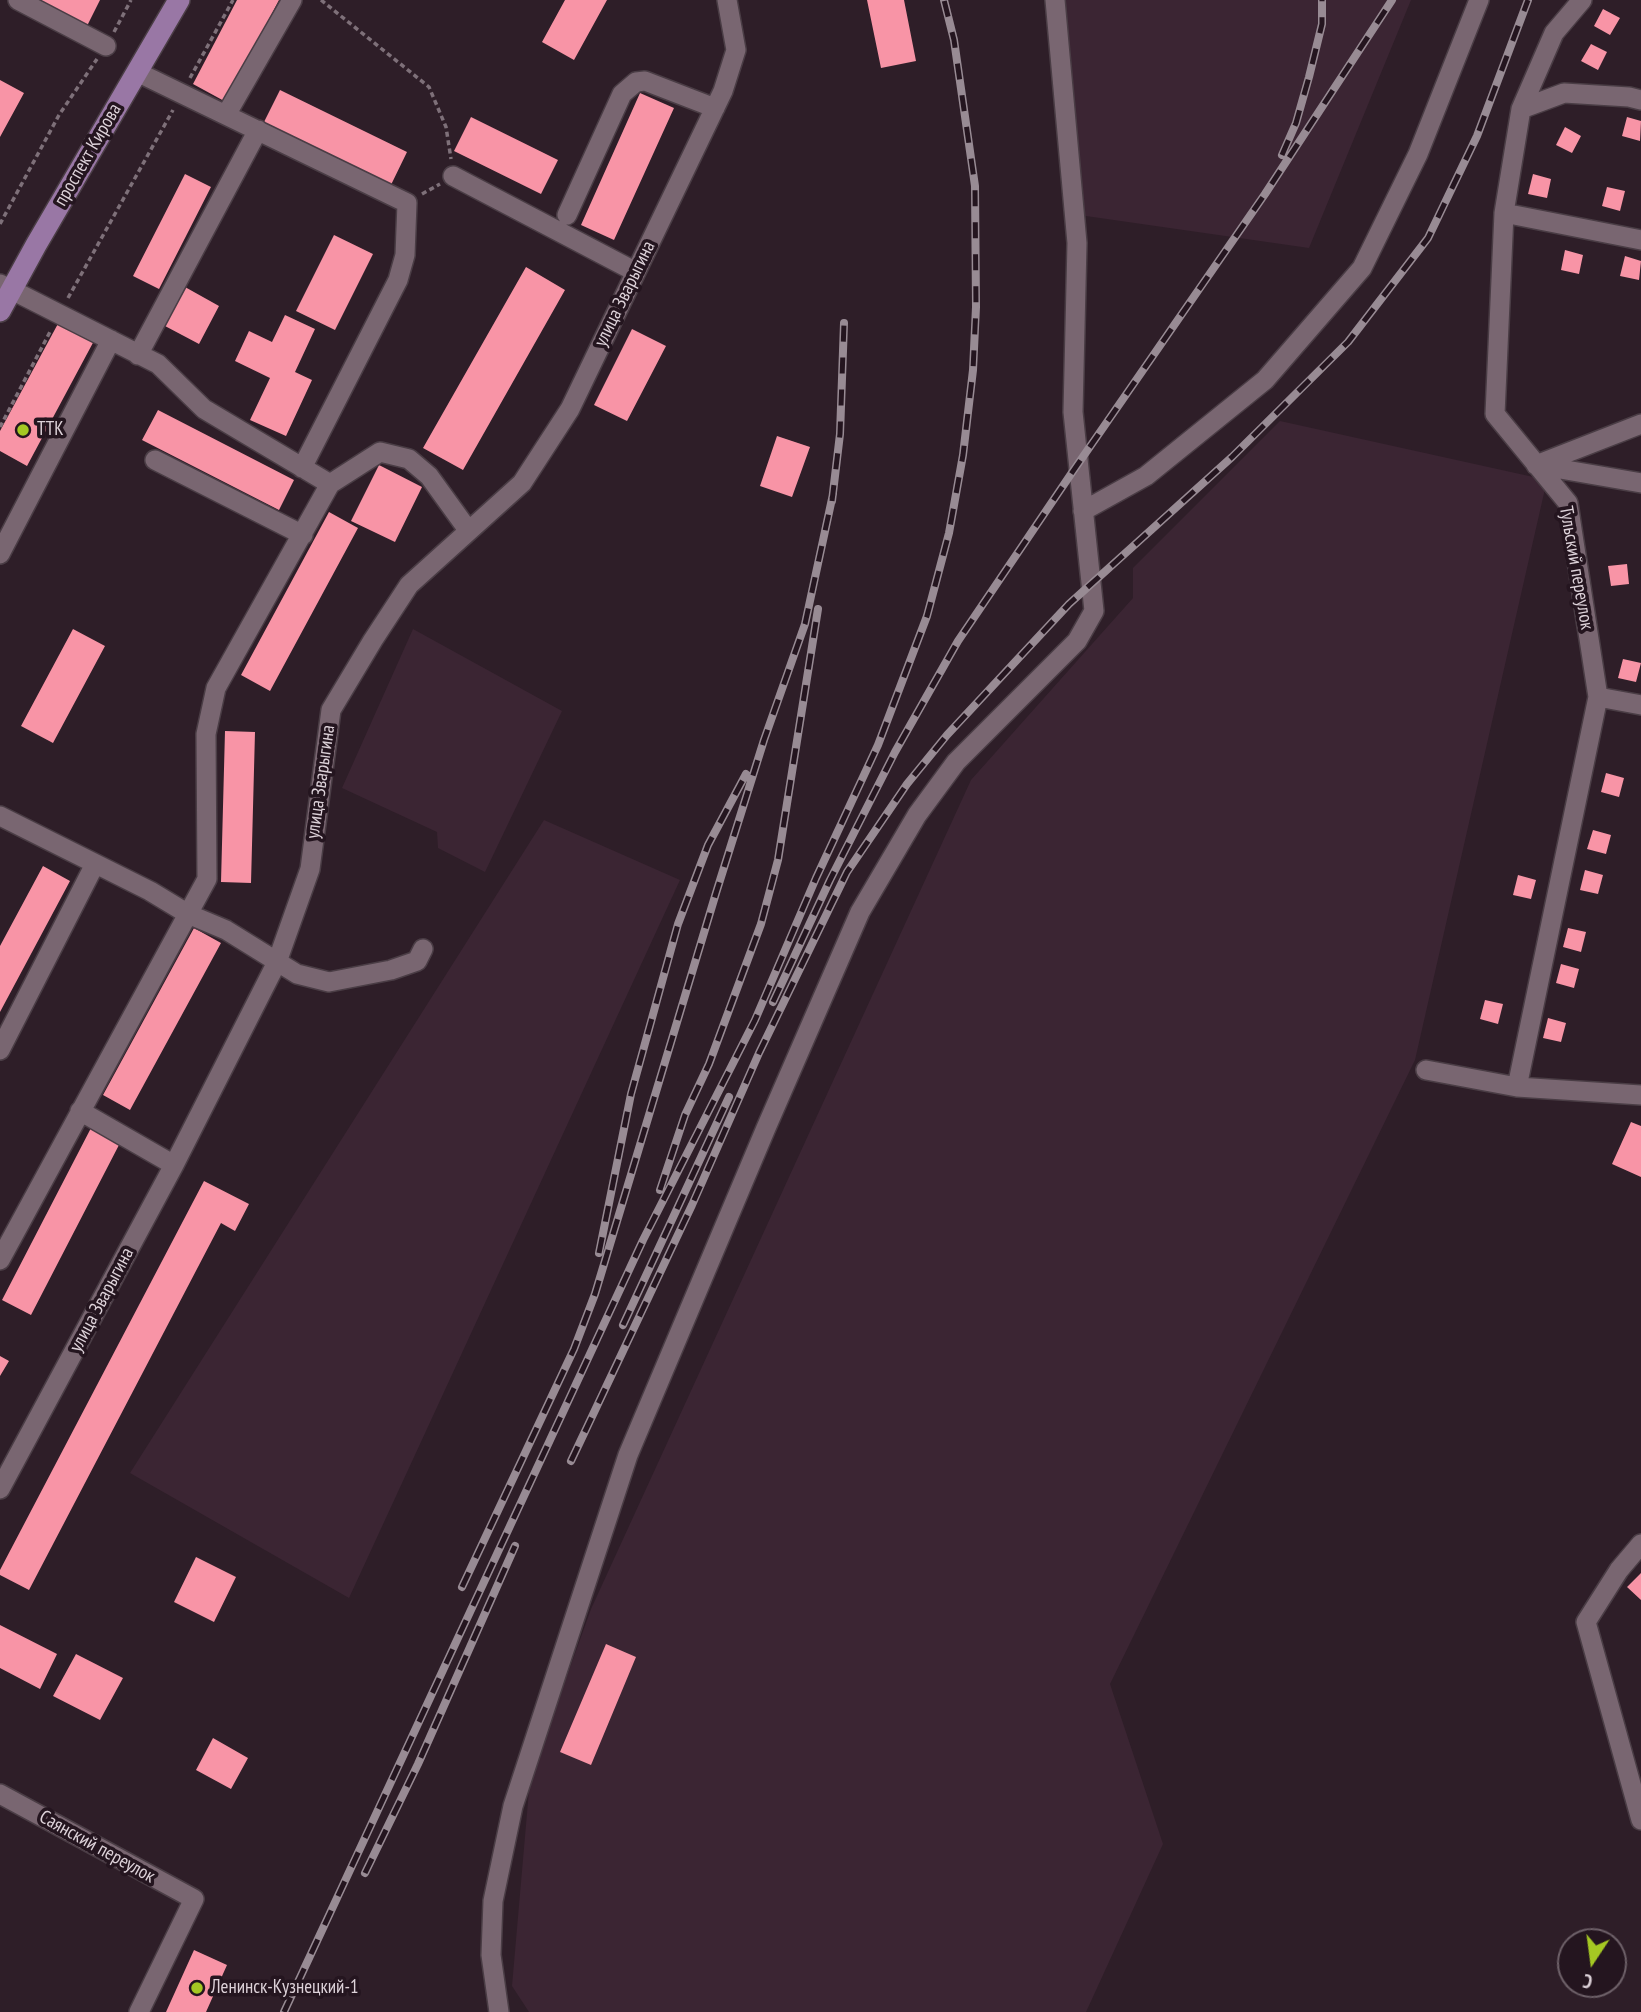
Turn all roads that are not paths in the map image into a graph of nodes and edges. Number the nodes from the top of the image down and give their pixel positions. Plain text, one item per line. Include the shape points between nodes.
1 (18, 0) edge
2 (179, 0) edge
3 (292, 0) edge
4 (727, 0) edge
5 (1055, 0) edge
6 (1479, 0) edge
7 (1582, 0) edge
8 (106, 46) road end
9 (137, 72) junction
10 (1641, 100) edge
11 (715, 108) junction
12 (1521, 110) junction
13 (226, 115) junction
14 (258, 130) junction
15 (453, 176) road end
16 (1504, 213) junction
17 (566, 215) dead end
18 (1641, 240) edge
19 (636, 272) junction
20 (6, 287) edge
21 (0, 311) edge
22 (111, 340) junction
23 (138, 355) junction
24 (1641, 424) edge
25 (155, 460) dead end
26 (1536, 465) junction
27 (302, 468) junction
28 (1641, 483) edge
29 (330, 484) junction
30 (1083, 511) junction
31 (468, 530) junction
32 (303, 535) junction
33 (0, 554) edge
34 (1598, 697) junction
35 (1641, 705) edge
36 (0, 816) edge
37 (95, 864) junction
38 (188, 914) junction
39 (423, 949) dead end
40 (277, 962) junction
41 (0, 1050) edge
42 (1426, 1070) dead end
43 (1517, 1087) junction
44 (1641, 1095) edge
45 (80, 1111) junction
46 (174, 1165) junction
47 (0, 1260) edge
48 (0, 1489) edge
49 (1641, 1544) edge
50 (0, 1794) edge
51 (1641, 1820) edge
52 (139, 2012) edge
53 (499, 2012) edge

1 - 8 street
2 - 9 main road, проспект Кирова
3 - 13 street
4 - 11 street, улица Зварыгина via 736,50
5 - 30 street via 1077,243 1073,412
6 - 30 street via 1418,154 1362,268 1265,380 1146,476
7 - 12 street, Тульский переулок via 1554,33
9 - 13 street
9 - 20 main road, проспект Кирова
10 - 12 street via 1564,93
11 - 17 street via 645,81 636,82 622,94
11 - 19 street, улица Зварыгина
12 - 16 street, Тульский переулок
13 - 14 street
14 - 23 street
14 - 27 street via 407,203 405,255 398,281
15 - 19 street
16 - 18 street
16 - 26 street, Тульский переулок via 1495,414
19 - 31 street, улица Зварыгина via 570,409 522,483
20 - 21 main road, проспект Кирова
20 - 22 street
22 - 23 street
22 - 33 street
23 - 27 street via 158,364 204,409
24 - 26 street
25 - 32 street
26 - 28 street
26 - 34 street, Тульский переулок via 1568,503
27 - 29 street
29 - 31 street via 380,452 409,459 429,476
29 - 32 street
30 - 53 street via 1094,611 1077,641 956,762 916,815 860,912 628,1455 513,1806 493,1902 491,1955
31 - 40 street, улица Зварыгина via 409,584 331,710 310,869
32 - 38 street via 216,688 206,734 207,879
34 - 35 street
34 - 43 street, Тульский переулок
36 - 37 street
37 - 38 street
37 - 41 street
38 - 40 street via 226,930
38 - 45 street
39 - 40 street via 417,961 329,982 297,974
40 - 46 street, улица Зварыгина
42 - 43 street
43 - 44 street
45 - 46 street
45 - 47 street
46 - 48 street, улица Зварыгина
49 - 51 street via 1587,1622
50 - 52 street, Саянский переулок via 194,1899

